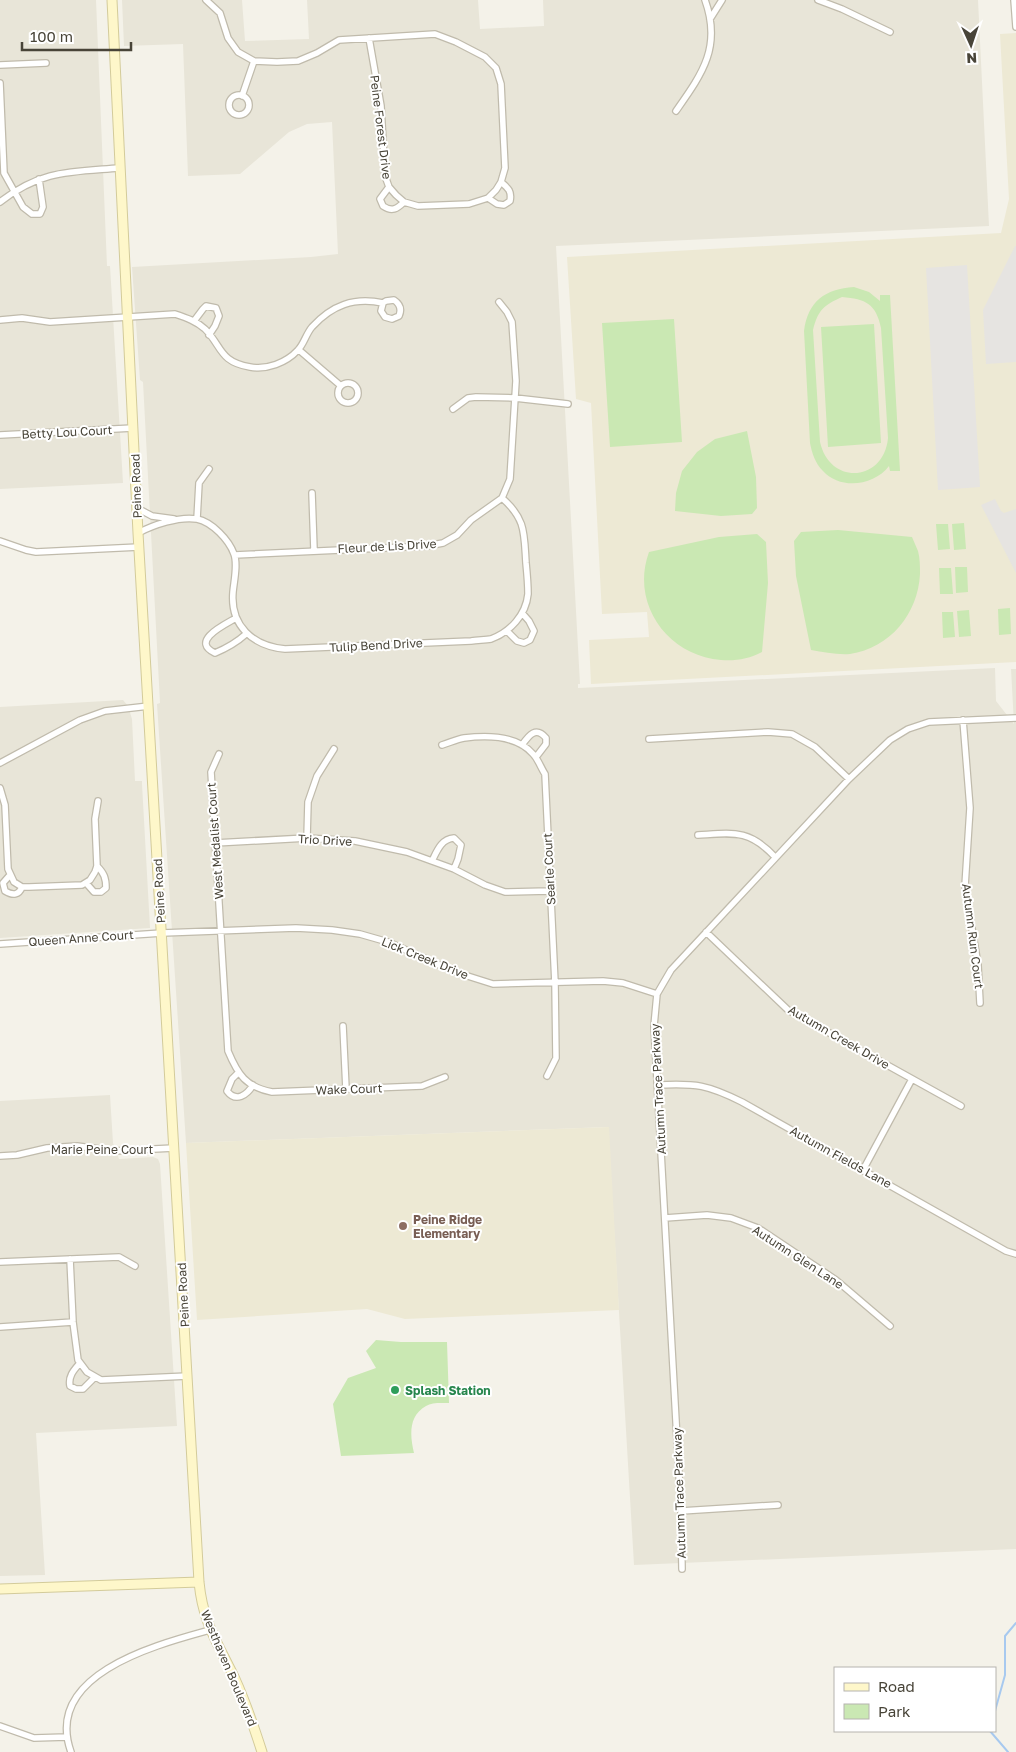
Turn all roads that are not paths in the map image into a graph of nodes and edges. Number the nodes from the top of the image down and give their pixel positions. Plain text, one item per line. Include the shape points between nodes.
1 (112, 0) edge
2 (206, 0) edge
3 (704, 0) edge
4 (722, 0) edge
5 (818, 0) edge
6 (1014, 0) edge
7 (710, 19) junction
8 (1016, 27) edge
9 (890, 32) dead end
10 (369, 38) junction
11 (254, 61) junction
12 (46, 63) dead end
13 (0, 65) edge
14 (0, 83) edge
15 (242, 96) dead end
16 (676, 111) dead end
17 (119, 168) junction
18 (39, 179) junction
19 (500, 182) junction
20 (389, 187) junction
21 (15, 190) junction
22 (488, 198) junction
23 (0, 202) edge
24 (404, 202) junction
25 (499, 302) dead end
26 (383, 303) dead end
27 (127, 316) junction
28 (0, 320) edge
29 (194, 321) junction
30 (209, 335) junction
31 (299, 350) junction
32 (341, 386) dead end
33 (515, 398) junction
34 (568, 404) dead end
35 (453, 410) dead end
36 (133, 428) junction
37 (0, 435) edge
38 (209, 469) dead end
39 (312, 493) dead end
40 (502, 498) junction
41 (137, 508) junction
42 (197, 519) junction
43 (178, 520) junction
44 (138, 533) junction
45 (0, 541) edge
46 (139, 547) junction
47 (314, 550) junction
48 (235, 555) junction
49 (522, 613) junction
50 (236, 618) junction
51 (507, 631) junction
52 (246, 634) junction
53 (149, 706) junction
54 (1016, 718) edge
55 (963, 720) junction
56 (649, 739) dead end
57 (522, 744) junction
58 (442, 745) dead end
59 (334, 749) dead end
60 (219, 754) dead end
61 (536, 757) junction
62 (0, 763) edge
63 (849, 778) junction
64 (0, 788) edge
65 (98, 801) dead end
66 (698, 836) dead end
67 (307, 838) junction
68 (215, 843) junction
69 (775, 857) junction
70 (432, 861) junction
71 (97, 866) junction
72 (454, 869) junction
73 (10, 875) junction
74 (86, 883) junction
75 (22, 887) junction
76 (549, 891) junction
77 (221, 930) junction
78 (706, 932) junction
79 (162, 933) junction
80 (0, 944) edge
81 (554, 983) junction
82 (657, 994) junction
83 (980, 1003) dead end
84 (343, 1026) dead end
85 (238, 1073) junction
86 (446, 1076) dead end
87 (547, 1076) dead end
88 (912, 1079) junction
89 (253, 1085) junction
90 (658, 1085) junction
91 (346, 1089) junction
92 (961, 1106) dead end
93 (174, 1148) junction
94 (0, 1156) edge
95 (863, 1170) junction
96 (665, 1218) junction
97 (1016, 1254) edge
98 (70, 1259) junction
99 (0, 1262) edge
100 (136, 1266) dead end
101 (73, 1322) junction
102 (890, 1326) dead end
103 (0, 1327) edge
104 (80, 1363) junction
105 (188, 1376) junction
106 (95, 1377) junction
107 (778, 1506) dead end
108 (681, 1511) junction
109 (682, 1569) dead end
110 (199, 1582) junction
111 (0, 1589) edge
112 (210, 1630) junction
113 (0, 1726) edge
114 (67, 1737) junction
115 (71, 1752) edge
116 (262, 1752) edge

1 - 17 street, Peine Road
2 - 11 street via 220,13 228,38 238,52
3 - 7 street
4 - 7 street
5 - 9 street
6 - 8 street
7 - 16 street via 708,59
10 - 11 street via 339,40 298,61
10 - 19 street via 435,34 485,57 496,68 501,84 505,168
10 - 20 street, Peine Forest Drive via 381,106 385,176
11 - 15 street
12 - 13 street
14 - 21 street via 4,173
17 - 18 street via 69,172
17 - 27 street, Peine Road
18 - 21 street
18 - 21 street via 43,207 40,214 32,214 23,207
19 - 22 street
19 - 22 street, Peine Forest Drive via 510,190 510,201 504,205 496,204
20 - 24 street, Peine Forest Drive
20 - 24 street, Peine Forest Drive via 380,199 383,206 388,210 397,209
21 - 23 street
22 - 24 street, Peine Forest Drive via 469,204 418,206
25 - 33 street via 512,322
26 - 31 street via 354,301 331,311 310,328
27 - 28 street via 50,322 22,318
27 - 29 street via 175,314
27 - 36 street, Peine Road
29 - 30 street
29 - 30 street via 206,306 216,308 219,316
30 - 31 street via 230,361 248,367 270,367
31 - 32 street
33 - 34 street
33 - 35 street via 468,398
33 - 40 street via 510,479
36 - 37 street, Betty Lou Court
36 - 41 street, Peine Road
38 - 42 street via 200,483
39 - 47 street
40 - 47 street, Fleur de Lis Drive via 472,520 457,536 443,543
40 - 49 street, Tulip Bend Drive via 521,521 525,537 528,594
41 - 43 street via 152,516
41 - 44 street, Peine Road
42 - 43 street
42 - 48 street via 220,532
43 - 44 street
44 - 46 street, Peine Road
45 - 46 street via 36,552
46 - 53 street, Peine Road
47 - 48 street, Fleur de Lis Drive
48 - 50 street, Tulip Bend Drive via 232,608
49 - 51 street, Tulip Bend Drive
49 - 51 street via 534,632 530,640 524,643 517,641
50 - 52 street, Tulip Bend Drive
50 - 52 street via 209,636 205,646 215,652
51 - 52 street, Tulip Bend Drive via 490,639 471,641 285,649 272,648
53 - 62 street via 105,711 80,720
53 - 79 street, Peine Road
54 - 55 street, Autumn Trace Parkway
55 - 63 street, Autumn Trace Parkway via 929,722 908,729 890,740
55 - 83 street, Autumn Run Court via 970,808 965,886 978,965
56 - 63 street via 768,732 792,734 815,747
57 - 58 street, Searle Court via 500,737 464,738
57 - 61 street, Searle Court
57 - 61 street via 532,733 542,734 546,744
59 - 67 street via 317,776 308,802
60 - 68 street, West Medalist Court via 211,772
61 - 76 street, Searle Court via 545,774
63 - 69 street, Autumn Trace Parkway
64 - 73 street via 5,805
65 - 71 street
66 - 69 street via 733,833 762,844
67 - 68 street, Trio Drive
67 - 70 street, Trio Drive via 355,841
68 - 77 street, West Medalist Court
69 - 78 street, Autumn Trace Parkway
70 - 72 street, Trio Drive
70 - 72 street via 439,846 448,838 454,838 461,845
71 - 74 street
71 - 74 street via 104,874 106,888 94,892
72 - 76 street, Trio Drive via 504,892
73 - 75 street
73 - 75 street via 4,883 5,891 16,894
74 - 75 street
76 - 81 street, Searle Court
77 - 79 street, Lick Creek Drive
77 - 81 street, Lick Creek Drive via 296,928 345,931 388,942 455,972 493,984
77 - 85 street, Wake Court via 228,1051
78 - 82 street, Autumn Trace Parkway via 671,970
78 - 88 street, Autumn Creek Drive via 788,1010
79 - 80 street, Queen Anne Court
79 - 93 street, Peine Road
81 - 82 street, Lick Creek Drive via 623,983
81 - 87 street, Searle Court via 556,1058
82 - 90 street, Autumn Trace Parkway via 654,1026
84 - 91 street
85 - 89 street, Wake Court
85 - 89 street via 228,1085 231,1096 236,1098 248,1093
86 - 91 street, Wake Court via 422,1086
88 - 92 street, Autumn Creek Drive
88 - 95 street
89 - 91 street, Wake Court via 258,1090 272,1092
90 - 95 street, Autumn Fields Lane via 687,1084 723,1093
90 - 96 street, Autumn Trace Parkway
93 - 94 street, Marie Peine Court via 114,1151 77,1146
93 - 105 street, Peine Road
95 - 97 street, Autumn Fields Lane
96 - 102 street, Autumn Glen Lane via 707,1215 731,1218 758,1228 836,1280
96 - 108 street, Autumn Trace Parkway
98 - 99 street
98 - 100 street via 119,1257
98 - 101 street
101 - 103 street
101 - 104 street
104 - 106 street
104 - 106 street via 69,1380 70,1386 83,1389
105 - 106 street via 101,1380
105 - 110 street, Peine Road
107 - 108 street
108 - 109 street, Autumn Trace Parkway
110 - 111 street
110 - 112 street, Westhaven Boulevard
112 - 114 street via 141,1652 94,1679 71,1705
112 - 116 street, Westhaven Boulevard via 242,1694
113 - 114 street via 34,1738
114 - 115 street

